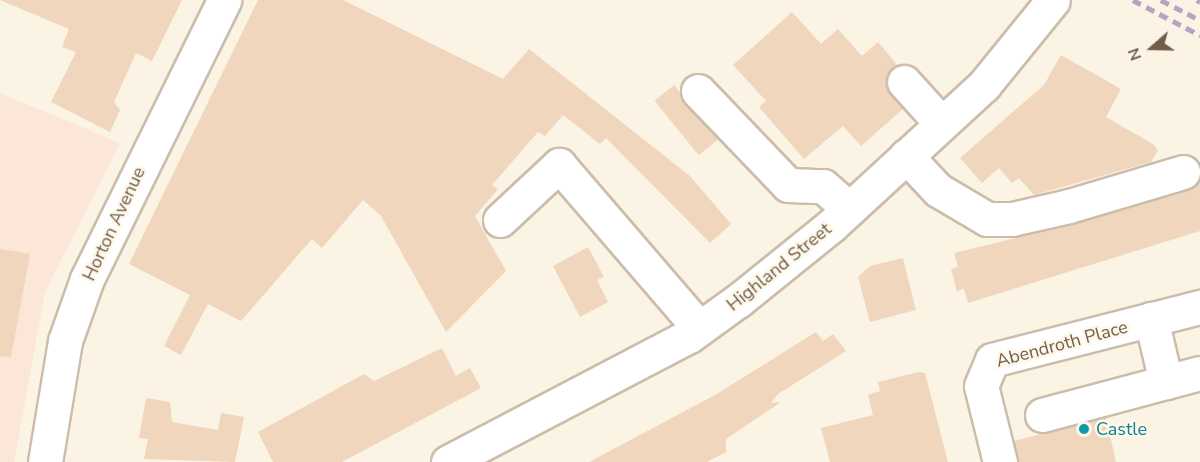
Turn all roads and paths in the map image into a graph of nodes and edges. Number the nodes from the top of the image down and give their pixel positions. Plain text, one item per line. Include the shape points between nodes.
1 (224, 0) edge
2 (1053, 0) edge
3 (904, 82) dead end
4 (698, 91) dead end
5 (940, 123) junction
6 (906, 156) junction
7 (1183, 172) dead end
8 (849, 209) junction
9 (500, 220) dead end
10 (1200, 307) edge
11 (1151, 319) junction
12 (699, 328) junction
13 (1200, 373) edge
14 (1167, 382) junction
15 (1042, 415) dead end
16 (45, 462) edge
17 (448, 462) edge
18 (1000, 462) edge

1 - 16 street, Horton Avenue via 87,279 65,341
2 - 5 street, Highland Street via 1021,45
3 - 5 street
4 - 8 street via 788,186 823,186
5 - 6 street, Highland Street
6 - 7 street via 938,190 987,219 1058,209
6 - 8 street, Highland Street
8 - 12 street, Highland Street
9 - 12 street via 559,165
10 - 11 street, Abendroth Place
11 - 14 street
11 - 18 street, Abendroth Place via 992,360 981,386
12 - 17 street, Highland Street
13 - 14 street
14 - 15 street

